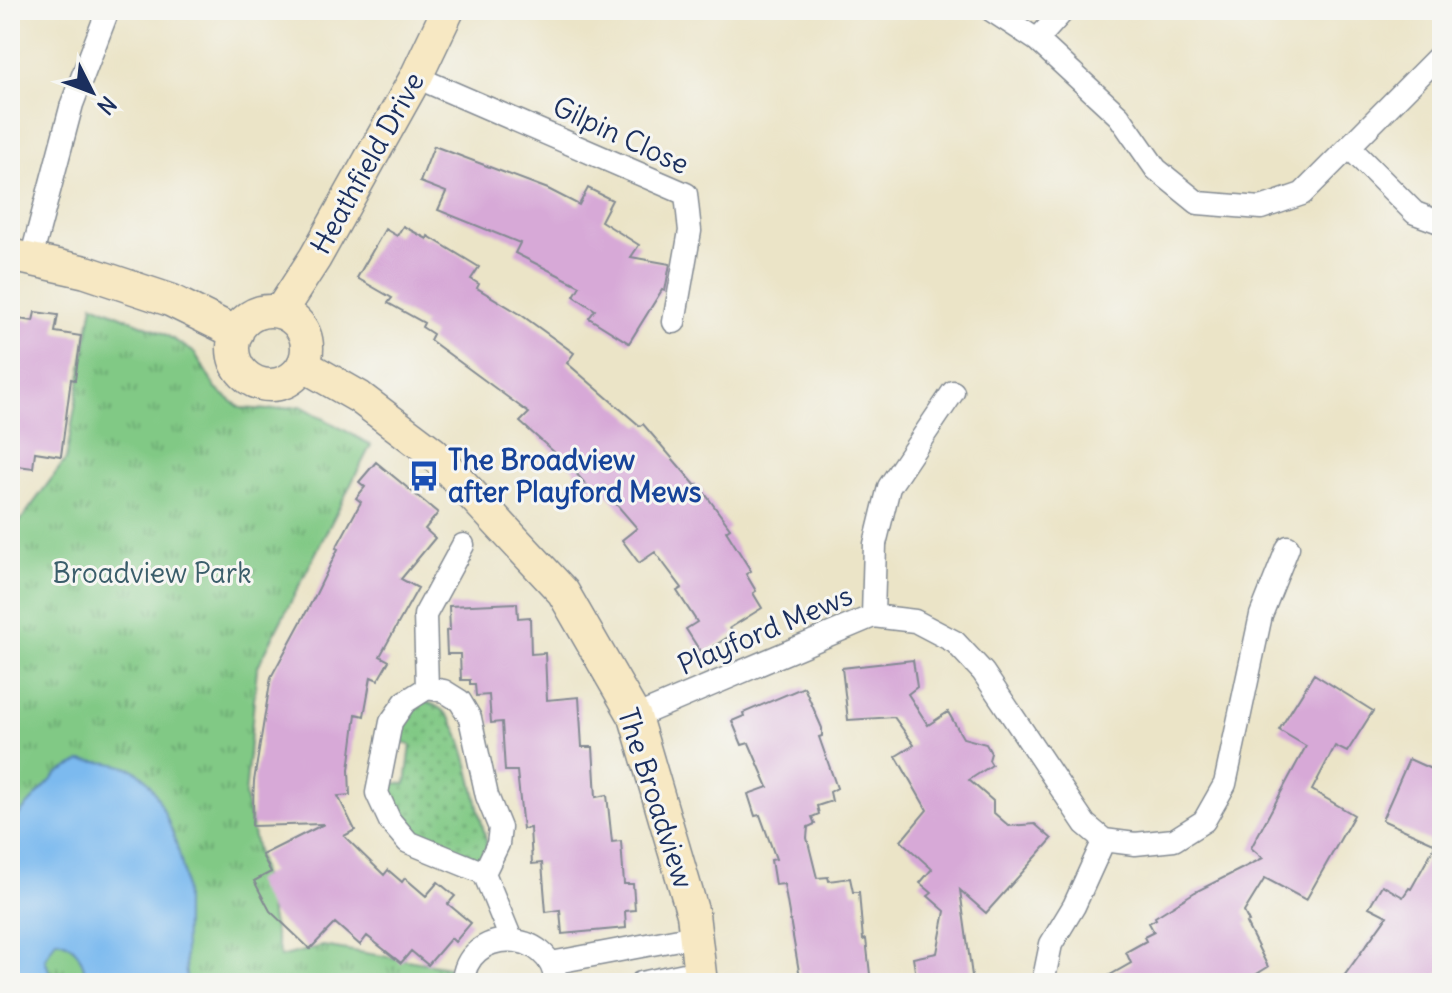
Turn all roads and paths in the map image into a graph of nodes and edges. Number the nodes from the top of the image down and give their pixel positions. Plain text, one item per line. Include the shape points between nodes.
1 (108, 10) edge
2 (448, 10) edge
3 (991, 10) edge
4 (1064, 10) edge
5 (1037, 40) junction
6 (1442, 53) edge
7 (416, 77) junction
8 (1350, 148) junction
9 (1442, 223) edge
10 (20, 257) edge
11 (280, 312) junction
12 (674, 322) dead end
13 (237, 333) junction
14 (303, 365) junction
15 (953, 392) dead end
16 (463, 545) dead end
17 (1288, 547) dead end
18 (873, 616) junction
19 (427, 688) junction
20 (635, 717) junction
21 (1104, 840) junction
22 (484, 873) junction
23 (695, 936) junction
24 (511, 939) junction
25 (553, 973) edge
26 (700, 977) edge
27 (463, 983) edge
28 (641, 983) edge
29 (1043, 983) edge

1 - 10 street
2 - 7 street, Heathfield Drive
3 - 5 street
4 - 5 street
5 - 8 street via 1119,116 1156,169 1198,203 1261,208 1302,194
6 - 8 street
7 - 11 street, Heathfield Drive
7 - 12 street, Gilpin Close via 686,194 690,231
8 - 9 street via 1415,213
10 - 13 street via 170,300
11 - 13 street via 254,315
11 - 14 street via 305,335
13 - 14 street via 237,364 257,383 280,384
14 - 20 street, The Broadview via 359,397 433,453 563,592
15 - 18 street via 889,487 875,544
16 - 19 street via 425,615
17 - 21 street via 1261,615 1225,784 1204,821 1174,840
18 - 20 street, Playford Mews
18 - 21 street, Playford Mews via 915,621 955,642 983,672 1085,824
19 - 22 street via 460,701 470,718 487,796 500,828
19 - 22 street via 405,702 391,722 377,793 408,842
20 - 23 street, The Broadview
21 - 29 street via 1051,944
22 - 24 street
23 - 25 street
23 - 26 street, The Broadview
24 - 25 street via 541,951
24 - 27 street via 481,949 470,961
26 - 28 street

